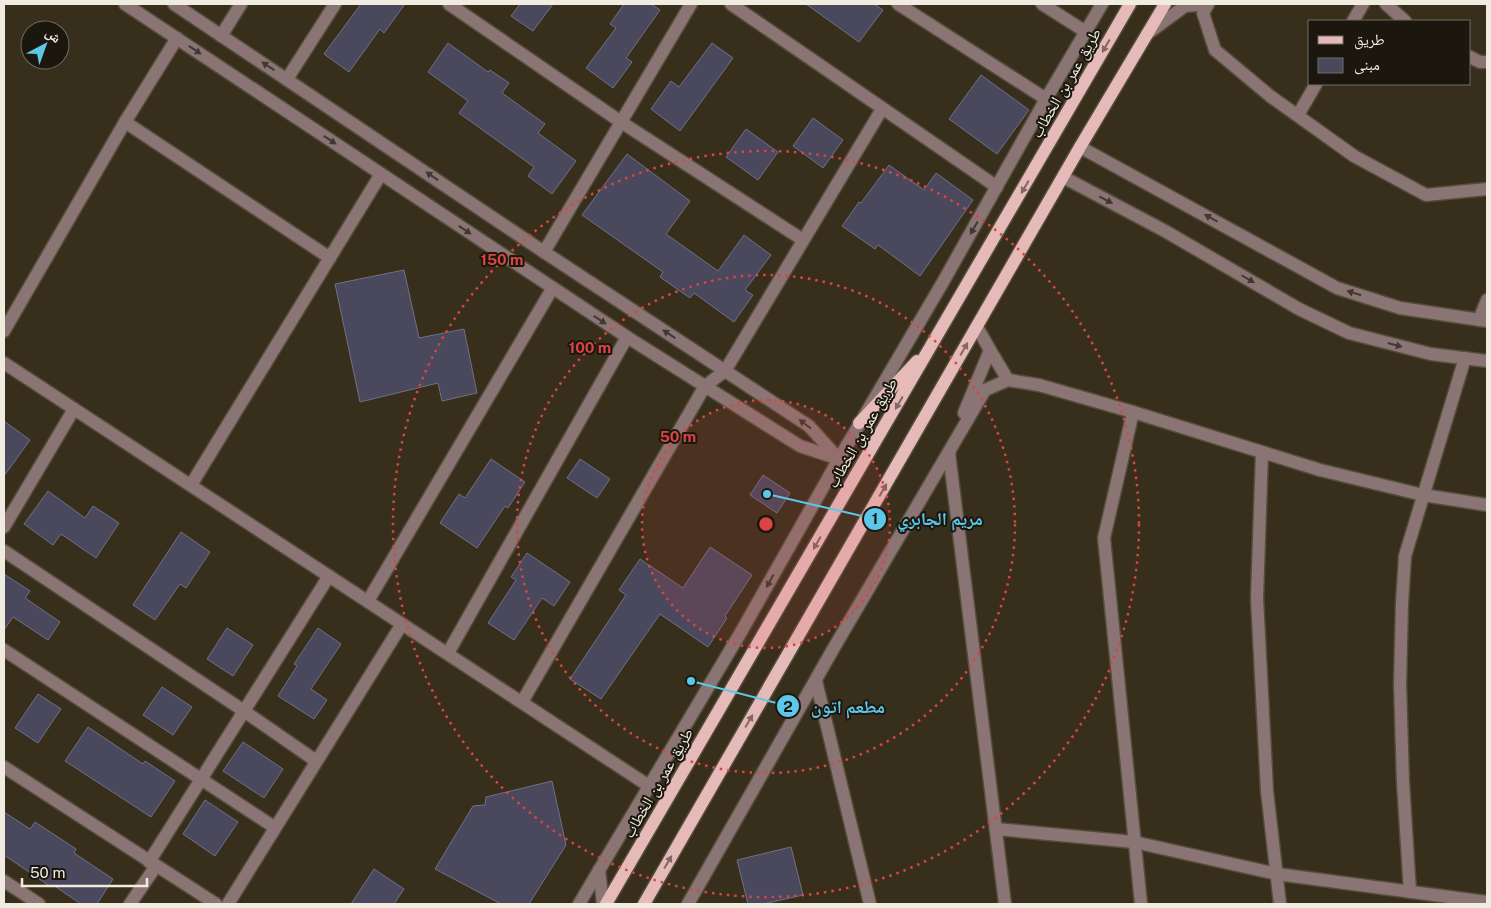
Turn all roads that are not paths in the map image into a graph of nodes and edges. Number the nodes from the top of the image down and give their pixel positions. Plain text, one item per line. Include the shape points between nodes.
1 (125, 4) edge
2 (174, 4) edge
3 (241, 4) edge
4 (335, 4) edge
5 (449, 4) edge
6 (691, 4) edge
7 (731, 4) edge
8 (898, 4) edge
9 (1042, 4) edge
10 (1102, 4) edge
11 (1130, 4) edge
12 (1165, 4) edge
13 (1208, 4) edge
14 (1363, 4) edge
15 (1386, 4) edge
16 (1354, 20) edge
17 (1404, 20) edge
18 (1086, 32) junction
19 (1147, 34) junction
20 (221, 36) junction
21 (177, 38) junction
22 (1471, 58) edge
23 (1487, 62) edge
24 (287, 79) junction
25 (1315, 85) edge
26 (1046, 99) junction
27 (882, 109) junction
28 (1298, 115) junction
29 (125, 122) junction
30 (621, 122) junction
31 (1080, 146) junction
32 (381, 174) junction
33 (1063, 177) junction
34 (997, 187) junction
35 (1487, 189) edge
36 (803, 240) junction
37 (544, 252) junction
38 (330, 258) junction
39 (552, 289) junction
40 (1487, 300) edge
41 (1483, 321) edge
42 (977, 327) junction
43 (4, 331) edge
44 (627, 337) junction
45 (934, 342) junction
46 (990, 350) junction
47 (1465, 358) junction
48 (1487, 361) edge
49 (5, 368) edge
50 (725, 371) junction
51 (1008, 380) junction
52 (704, 386) junction
53 (74, 409) junction
54 (1133, 412) junction
55 (859, 423) junction
56 (1262, 452) junction
57 (949, 453) junction
58 (839, 459) junction
59 (191, 485) junction
60 (1423, 495) junction
61 (1487, 505) edge
62 (4, 527) edge
63 (4, 551) edge
64 (330, 576) junction
65 (368, 601) junction
66 (402, 624) junction
67 (4, 650) edge
68 (448, 653) junction
69 (816, 681) junction
70 (522, 702) junction
71 (244, 711) junction
72 (316, 761) junction
73 (4, 767) edge
74 (201, 779) junction
75 (649, 786) junction
76 (274, 828) junction
77 (996, 829) junction
78 (1134, 842) junction
79 (152, 864) junction
80 (599, 870) junction
81 (1276, 874) junction
82 (4, 881) edge
83 (695, 892) junction
84 (1410, 892) junction
85 (1487, 902) edge
86 (39, 904) edge
87 (130, 904) edge
88 (216, 904) edge
89 (228, 904) edge
90 (579, 904) edge
91 (605, 904) edge
92 (644, 904) edge
93 (688, 904) edge
94 (702, 904) edge
95 (870, 904) edge
96 (1005, 904) edge
97 (1140, 904) edge
98 (1280, 904) edge

1 - 21 street
2 - 20 street
3 - 20 street
4 - 24 street
5 - 30 street
6 - 30 street
7 - 27 street
8 - 26 street
9 - 18 street
10 - 18 street
11 -> 45 main road, طريق عمر بن الخطاب
12 - 19 main road
13 - 19 street via 1185,6
13 - 28 street via 1202,13 1215,50
14 - 16 street
15 - 17 street
18 - 26 street
19 - 31 main road
24 -> 20 street
21 - 29 street
21 -> 32 street
22 - 23 street
37 -> 24 street
25 - 28 street
26 - 34 street
27 - 34 street
27 - 36 street
28 - 35 street via 1354,156 1426,195
29 - 38 street
29 - 43 street
30 - 36 street
30 - 37 street
31 - 33 main road
41 -> 31 street via 1400,308 1337,288
32 - 38 street
32 -> 39 street
33 - 42 main road
33 -> 47 street via 1350,333 1431,354
34 -> 55 street
36 - 50 street
50 -> 37 street
38 - 59 street
39 -> 44 street
39 - 65 street
40 - 41 street
42 - 46 street
92 -> 42 main road
44 - 52 street
44 - 68 street
45 - 55 main road
45 -> 91 main road, طريق عمر بن الخطاب
46 - 51 street
46 - 57 street
47 - 48 street
47 - 60 street
49 - 53 street
50 - 52 street
58 -> 50 street via 808,426
51 - 54 street via 1039,385
51 - 57 street via 985,390
52 - 58 street via 800,446
52 - 70 street
53 - 59 street
53 - 62 street
54 - 56 street
54 - 78 street via 1104,538
55 - 58 street
56 - 60 street
56 - 81 street via 1256,598 1267,791
57 - 69 street
57 - 77 street
58 -> 75 street
59 - 64 street
60 - 61 street
60 - 84 street via 1405,556 1402,603 1400,684
63 - 71 street
64 - 65 street
64 - 71 street
65 - 66 street
66 - 68 street
66 - 72 street
67 - 74 street
68 - 70 street
69 - 83 street
69 - 95 street
70 - 75 street
71 - 72 street
71 - 74 street
72 - 76 street
73 - 79 street
74 - 76 street
74 - 79 street
75 - 80 street
76 - 89 street
77 - 78 street
77 - 96 street
78 - 81 street
78 - 97 street
79 - 87 street
79 - 88 street
80 - 90 street
80 - 91 street
81 - 84 street
81 - 98 street
82 - 86 street
83 - 93 street
83 - 94 street
84 - 85 street

